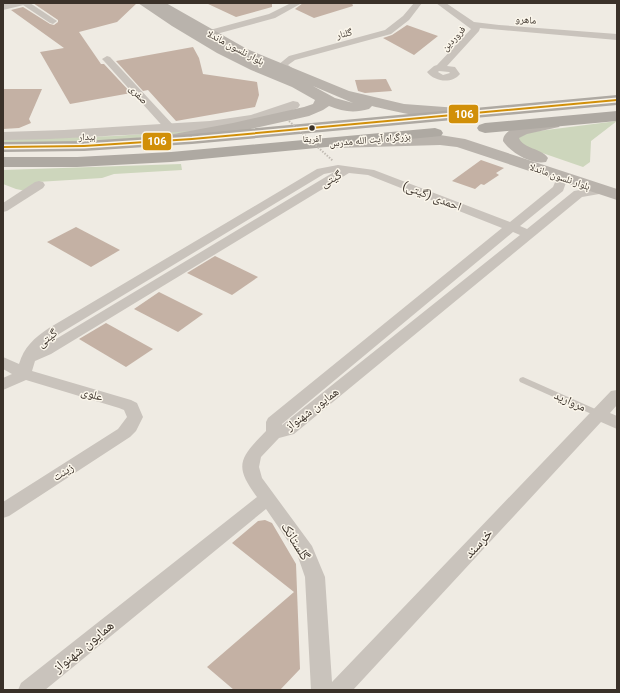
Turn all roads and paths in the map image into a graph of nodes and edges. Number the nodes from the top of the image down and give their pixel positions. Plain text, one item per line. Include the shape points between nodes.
1 (20, 3) edge
2 (24, 3) edge
3 (144, 3) edge
4 (157, 3) edge
5 (298, 3) edge
6 (418, 3) edge
7 (440, 3) edge
8 (3, 7) edge
9 (53, 21) dead end
10 (472, 24) junction
11 (204, 34) junction
12 (617, 37) edge
13 (107, 59) dead end
14 (440, 68) dead end
15 (297, 80) junction
16 (340, 92) junction
17 (318, 94) junction
18 (617, 100) edge
19 (298, 109) junction
20 (480, 114) junction
21 (617, 116) edge
22 (586, 119) junction
23 (289, 121) dead end
24 (171, 129) junction
25 (3, 137) edge
26 (331, 143) junction
27 (128, 144) junction
28 (513, 144) junction
29 (3, 147) edge
30 (333, 161) dead end
31 (3, 162) edge
32 (350, 169) joint
33 (562, 177) junction
34 (39, 185) dead end
35 (612, 190) edge
36 (3, 208) edge
37 (512, 227) junction
38 (529, 234) junction
39 (3, 362) edge
40 (24, 374) junction
41 (523, 380) dead end
42 (3, 385) edge
43 (617, 395) edge
44 (599, 414) junction
45 (617, 423) edge
46 (279, 428) junction
47 (124, 433) joint
48 (268, 498) junction
49 (3, 512) edge
50 (29, 690) edge
51 (322, 690) edge
52 (339, 690) edge

1 - 8 street
2 - 9 street
3 - 11 main road, بلوار نلسون ماندلا
4 - 11 main road, بلوار نلسون ماندلا
5 - 11 street via 272,16
6 - 15 street, گلنار via 406,18 388,32 292,58 283,66
7 - 10 street, ماهرو
10 - 12 street, ماهرو
10 - 14 street, فروردین via 476,29
11 - 15 main road, بلوار نلسون ماندلا via 232,56
13 - 24 street, صفری
15 - 16 main road, بلوار نلسون ماندلا
15 - 17 main road, بلوار نلسون ماندلا
15 - 19 main road via 301,90
16 - 17 main road, بلوار نلسون ماندلا via 361,100 364,106 349,108
16 - 20 main road via 418,111
17 - 19 main road via 323,103 314,110
18 - 20 highway, بزرگراه آیت الله مدرس
19 - 24 street, بیدار via 228,123
19 - 27 main road via 220,130
20 - 27 highway, بزرگراه آیت الله مدرس
21 - 22 highway, بزرگراه آیت الله مدرس
22 - 26 highway, بزرگراه آیت الله مدرس
22 - 28 main road
23 - 30 path, bridge
24 - 25 street, بیدار via 144,134
26 - 28 main road via 440,140 468,144
26 - 31 highway, بزرگراه آیت الله مدرس via 171,157 77,162
27 - 29 highway, بزرگراه آیت الله مدرس
28 - 33 main road, بلوار نلسون ماندلا
28 - 35 main road, بلوار نلسون ماندلا
32 - 37 street, احمدی (گیتی) via 370,172
32 - 40 street, گیتی via 339,173 46,351 27,359
33 - 35 main road, بلوار نلسون ماندلا
33 - 37 street, همایون شهنواز via 559,188
34 - 36 street
35 - 38 street, همایون شهنواز via 578,194
37 - 38 street
37 - 46 street, همایون شهنواز
38 - 46 street, همایون شهنواز
39 - 40 street
40 - 42 street
40 - 47 street, علوی via 131,407 135,417
41 - 44 lane, مروارید
43 - 44 street, خرسند
44 - 45 street, مروارید
44 - 52 street, خرسند
46 - 48 street, گلستانک via 252,454 250,467 254,480
47 - 49 street, زینت
48 - 50 street, همایون شهنواز
48 - 51 street, گلستانک via 305,551 315,577

